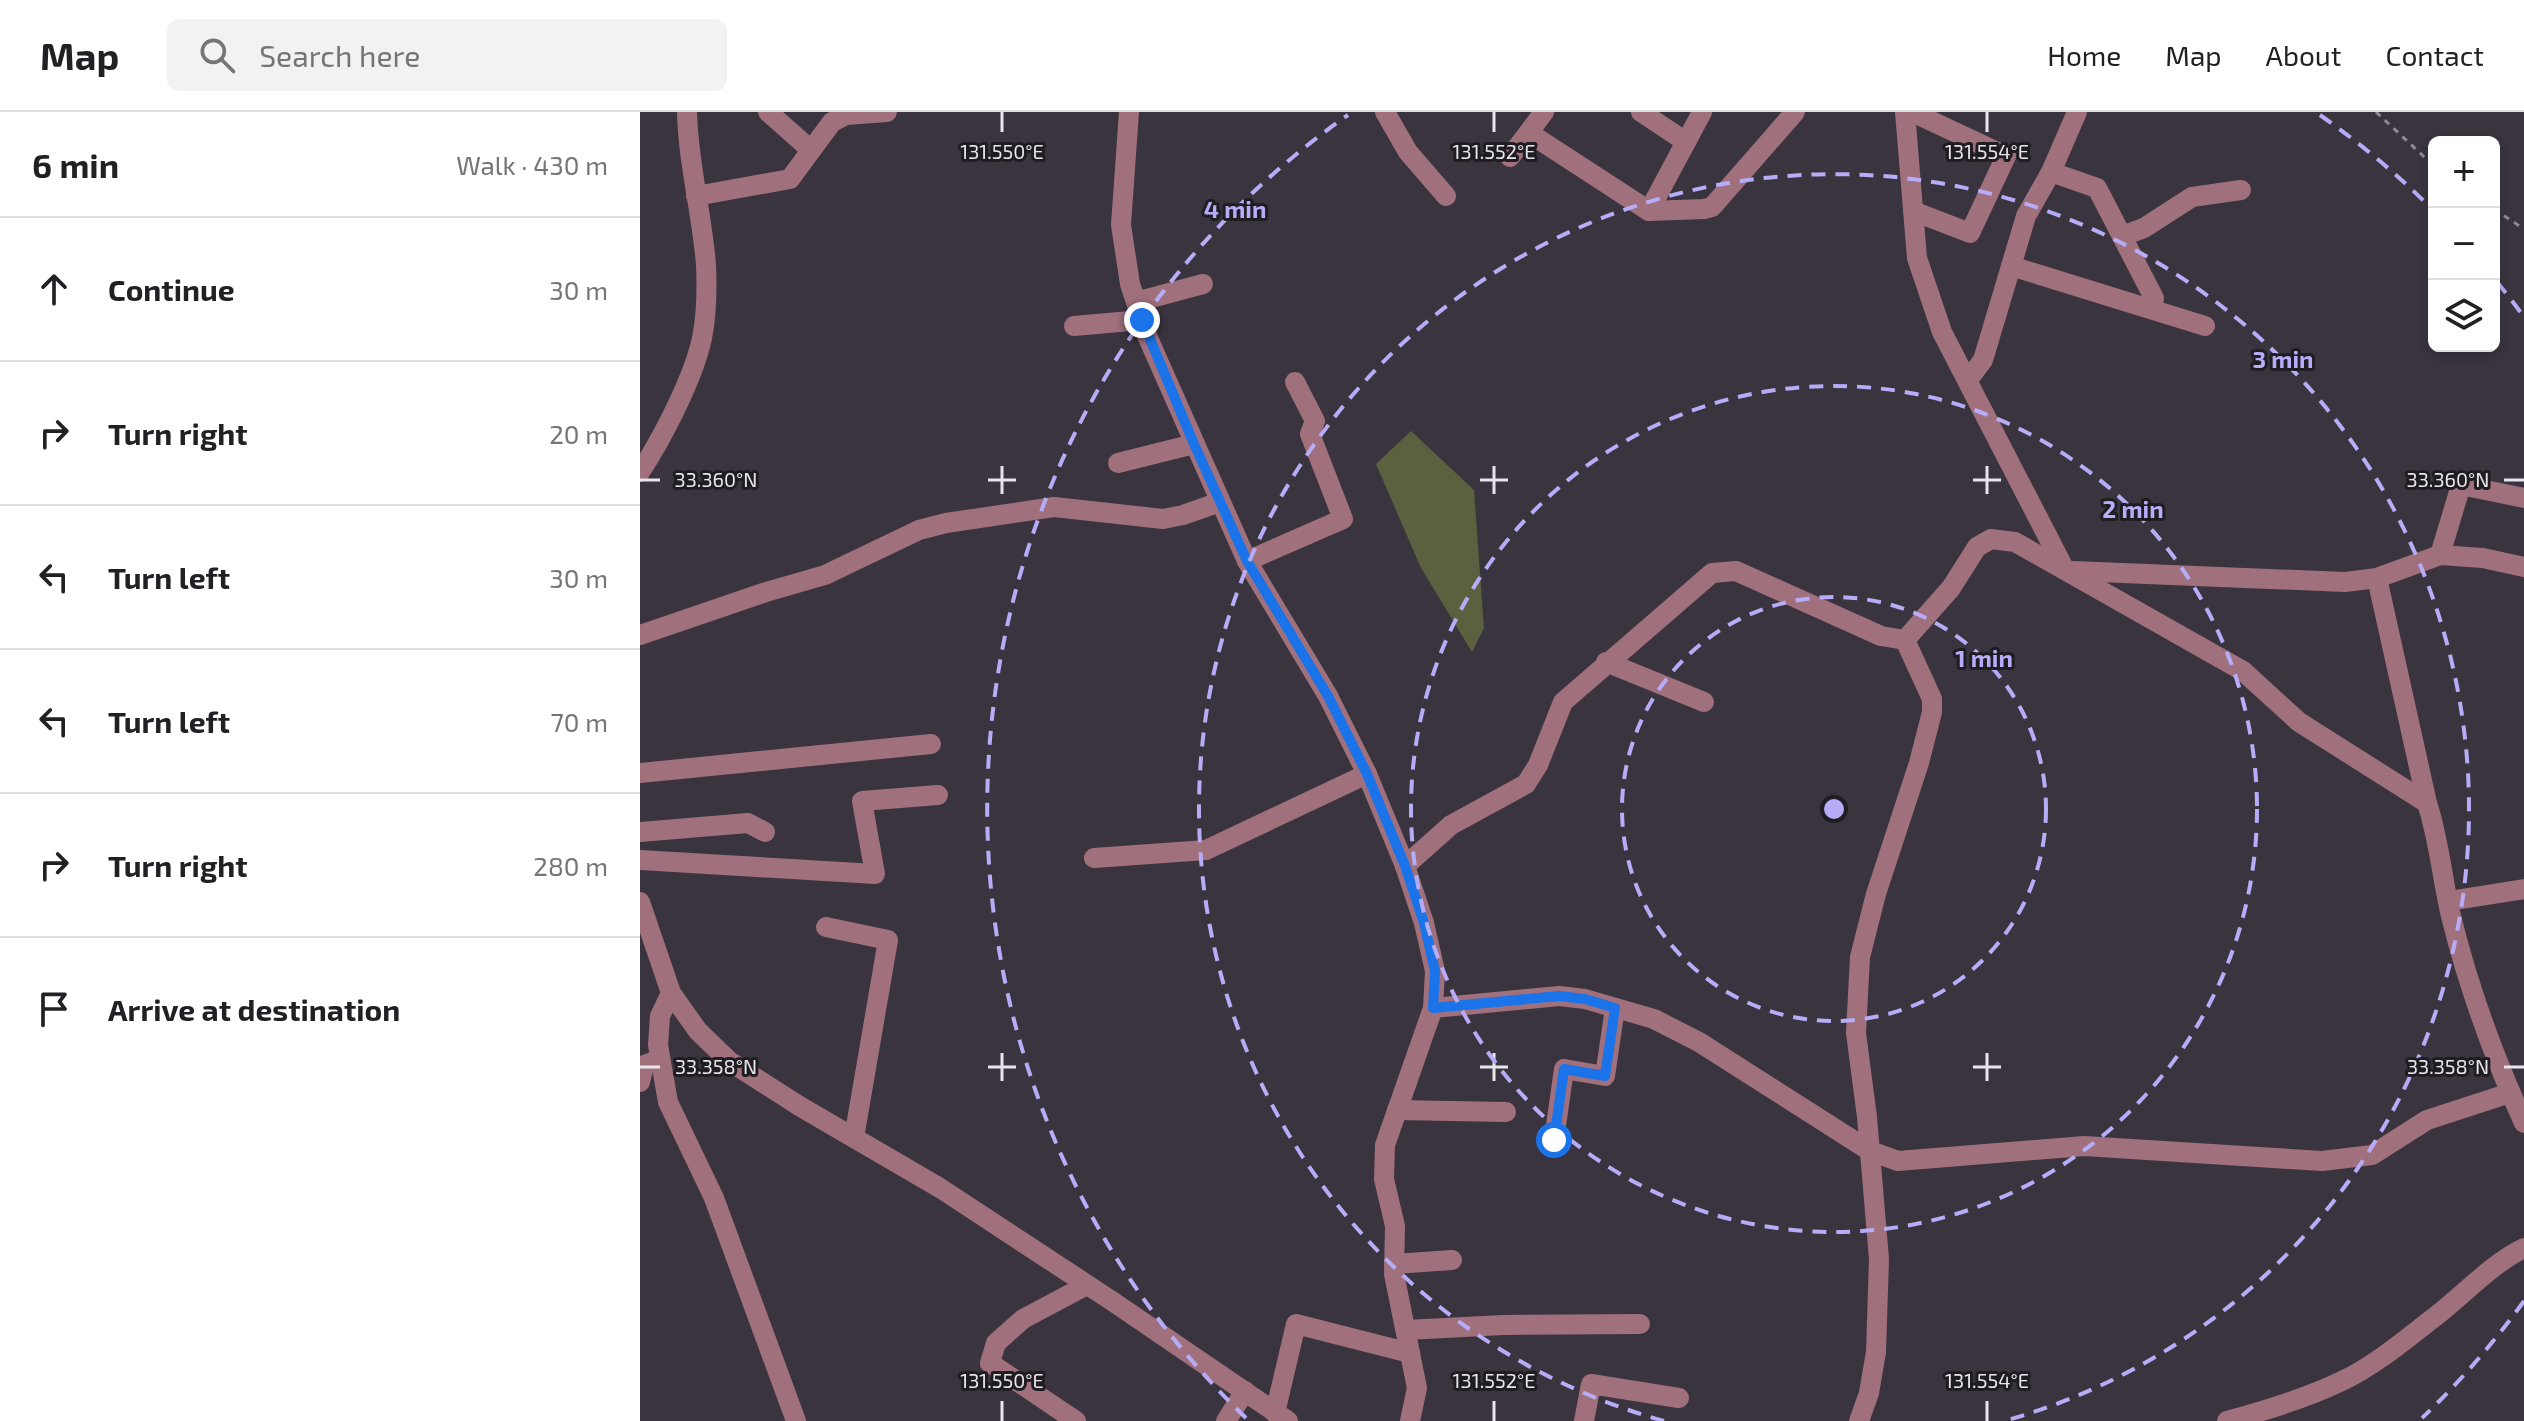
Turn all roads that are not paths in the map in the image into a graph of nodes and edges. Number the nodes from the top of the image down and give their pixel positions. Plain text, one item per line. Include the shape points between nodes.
1 (687, 112) edge
2 (768, 112) edge
3 (887, 112) edge
4 (1129, 112) edge
5 (1385, 112) edge
6 (1544, 112) edge
7 (1641, 112) edge
8 (1702, 112) edge
9 (1795, 112) edge
10 (1905, 112) edge
11 (1912, 112) edge
12 (2077, 112) edge
13 (861, 113) edge
14 (1529, 133) junction
15 (1686, 142) junction
16 (811, 150) junction
17 (1510, 157) dead end
18 (2051, 172) junction
19 (2241, 190) dead end
20 (696, 196) junction
21 (1446, 196) dead end
22 (1649, 211) junction
23 (1913, 211) junction
24 (2122, 236) junction
25 (2011, 266) junction
26 (1203, 284) dead end
27 (2152, 309) junction
28 (1139, 311) junction
29 (1074, 326) dead end
30 (2205, 326) dead end
31 (1968, 380) junction
32 (1295, 382) dead end
33 (1194, 444) junction
34 (1118, 463) dead end
35 (640, 472) edge
36 (2524, 498) edge
37 (1220, 502) junction
38 (2440, 555) junction
39 (1247, 561) junction
40 (2524, 567) edge
41 (2065, 571) junction
42 (2377, 578) junction
43 (640, 635) edge
44 (1905, 640) junction
45 (1606, 662) junction
46 (1704, 702) dead end
47 (931, 744) dead end
48 (640, 773) edge
49 (1367, 774) junction
50 (938, 795) dead end
51 (2427, 803) junction
52 (640, 832) edge
53 (765, 832) dead end
54 (1094, 858) dead end
55 (640, 860) edge
56 (1405, 866) junction
57 (2524, 889) edge
58 (2449, 901) junction
59 (640, 902) edge
60 (826, 927) dead end
61 (671, 993) junction
62 (1433, 1008) junction
63 (1615, 1008) junction
64 (660, 1059) junction
65 (640, 1082) edge
66 (2510, 1093) junction
67 (1397, 1110) junction
68 (1506, 1112) dead end
69 (2524, 1123) edge
70 (854, 1138) junction
71 (1554, 1140) dead end
72 (1870, 1151) junction
73 (2524, 1248) edge
74 (1452, 1260) dead end
75 (1394, 1264) junction
76 (1087, 1285) junction
77 (1640, 1324) dead end
78 (1406, 1330) junction
79 (1410, 1353) junction
80 (1245, 1391) junction
81 (1679, 1398) dead end
82 (1282, 1417) edge
83 (796, 1421) edge
84 (1076, 1421) edge
85 (1226, 1421) edge
86 (1410, 1421) edge
87 (1584, 1421) edge
88 (1859, 1421) edge
89 (2227, 1421) edge

1 - 20 street
2 - 16 street
3 - 13 street
4 - 28 street via 1121,225
5 - 21 street via 1408,152
6 - 14 street
7 - 15 street
8 - 15 street
9 - 22 street via 1712,207
10 - 23 street
11 - 23 street via 2006,156 1970,233
12 - 18 street
13 - 16 street via 832,122
14 - 17 street
14 - 22 street
15 - 22 street
16 - 20 street via 790,179
18 - 24 street via 2097,188
18 - 25 street via 2026,216
19 - 24 street via 2192,197
20 - 35 street via 706,263 702,340
23 - 31 street via 1917,258 1942,332
24 - 27 street via 2154,298
25 - 27 street
25 - 31 street via 1983,360
26 - 28 street
27 - 30 street
28 - 29 street
28 - 33 street
31 - 41 street
32 - 39 street via 1315,421 1310,434 1343,519
33 - 34 street
33 - 37 street
36 - 38 street via 2461,485
37 - 39 street
37 - 43 street via 1163,519 1054,507 946,523 919,530 825,575
38 - 40 street
38 - 42 street
39 - 49 street via 1328,696
41 - 42 street via 2345,582
41 - 44 street via 2015,542 1991,539 1977,547 1951,588
41 - 51 street via 2243,671 2299,722
42 - 51 street
44 - 45 street via 1881,636 1736,571 1712,573
44 - 72 street via 1932,699 1932,712 1860,957 1856,1033
45 - 46 street
45 - 56 street via 1563,702 1526,784 1451,825
47 - 48 street
49 - 54 street via 1206,850
49 - 56 street
50 - 55 street via 862,801 875,874
51 - 58 street
52 - 53 street via 748,823
56 - 62 street via 1435,971
57 - 58 street
58 - 66 street via 2476,1001
59 - 61 street
60 - 70 street via 888,940
61 - 64 street via 660,1016
61 - 70 street via 698,1031 729,1061
62 - 63 street via 1559,996
62 - 67 street
63 - 71 street via 1605,1076 1564,1069
63 - 72 street via 1654,1019 1699,1042
64 - 65 street via 644,1065
64 - 83 street via 668,1102 714,1198
66 - 69 street
66 - 72 street via 2427,1120 2372,1155 2322,1161 2084,1146 1898,1161
67 - 68 street
67 - 75 street via 1384,1156 1395,1226
70 - 76 street
72 - 88 street via 1879,1259 1877,1338
73 - 89 street via 2347,1379
74 - 75 street
75 - 78 street
76 - 80 street
76 - 84 street via 1023,1319 996,1343 990,1363
77 - 78 street
78 - 79 street
79 - 82 street via 1296,1324
79 - 86 street via 1417,1388
80 - 82 street
80 - 85 street
81 - 87 street via 1591,1384

